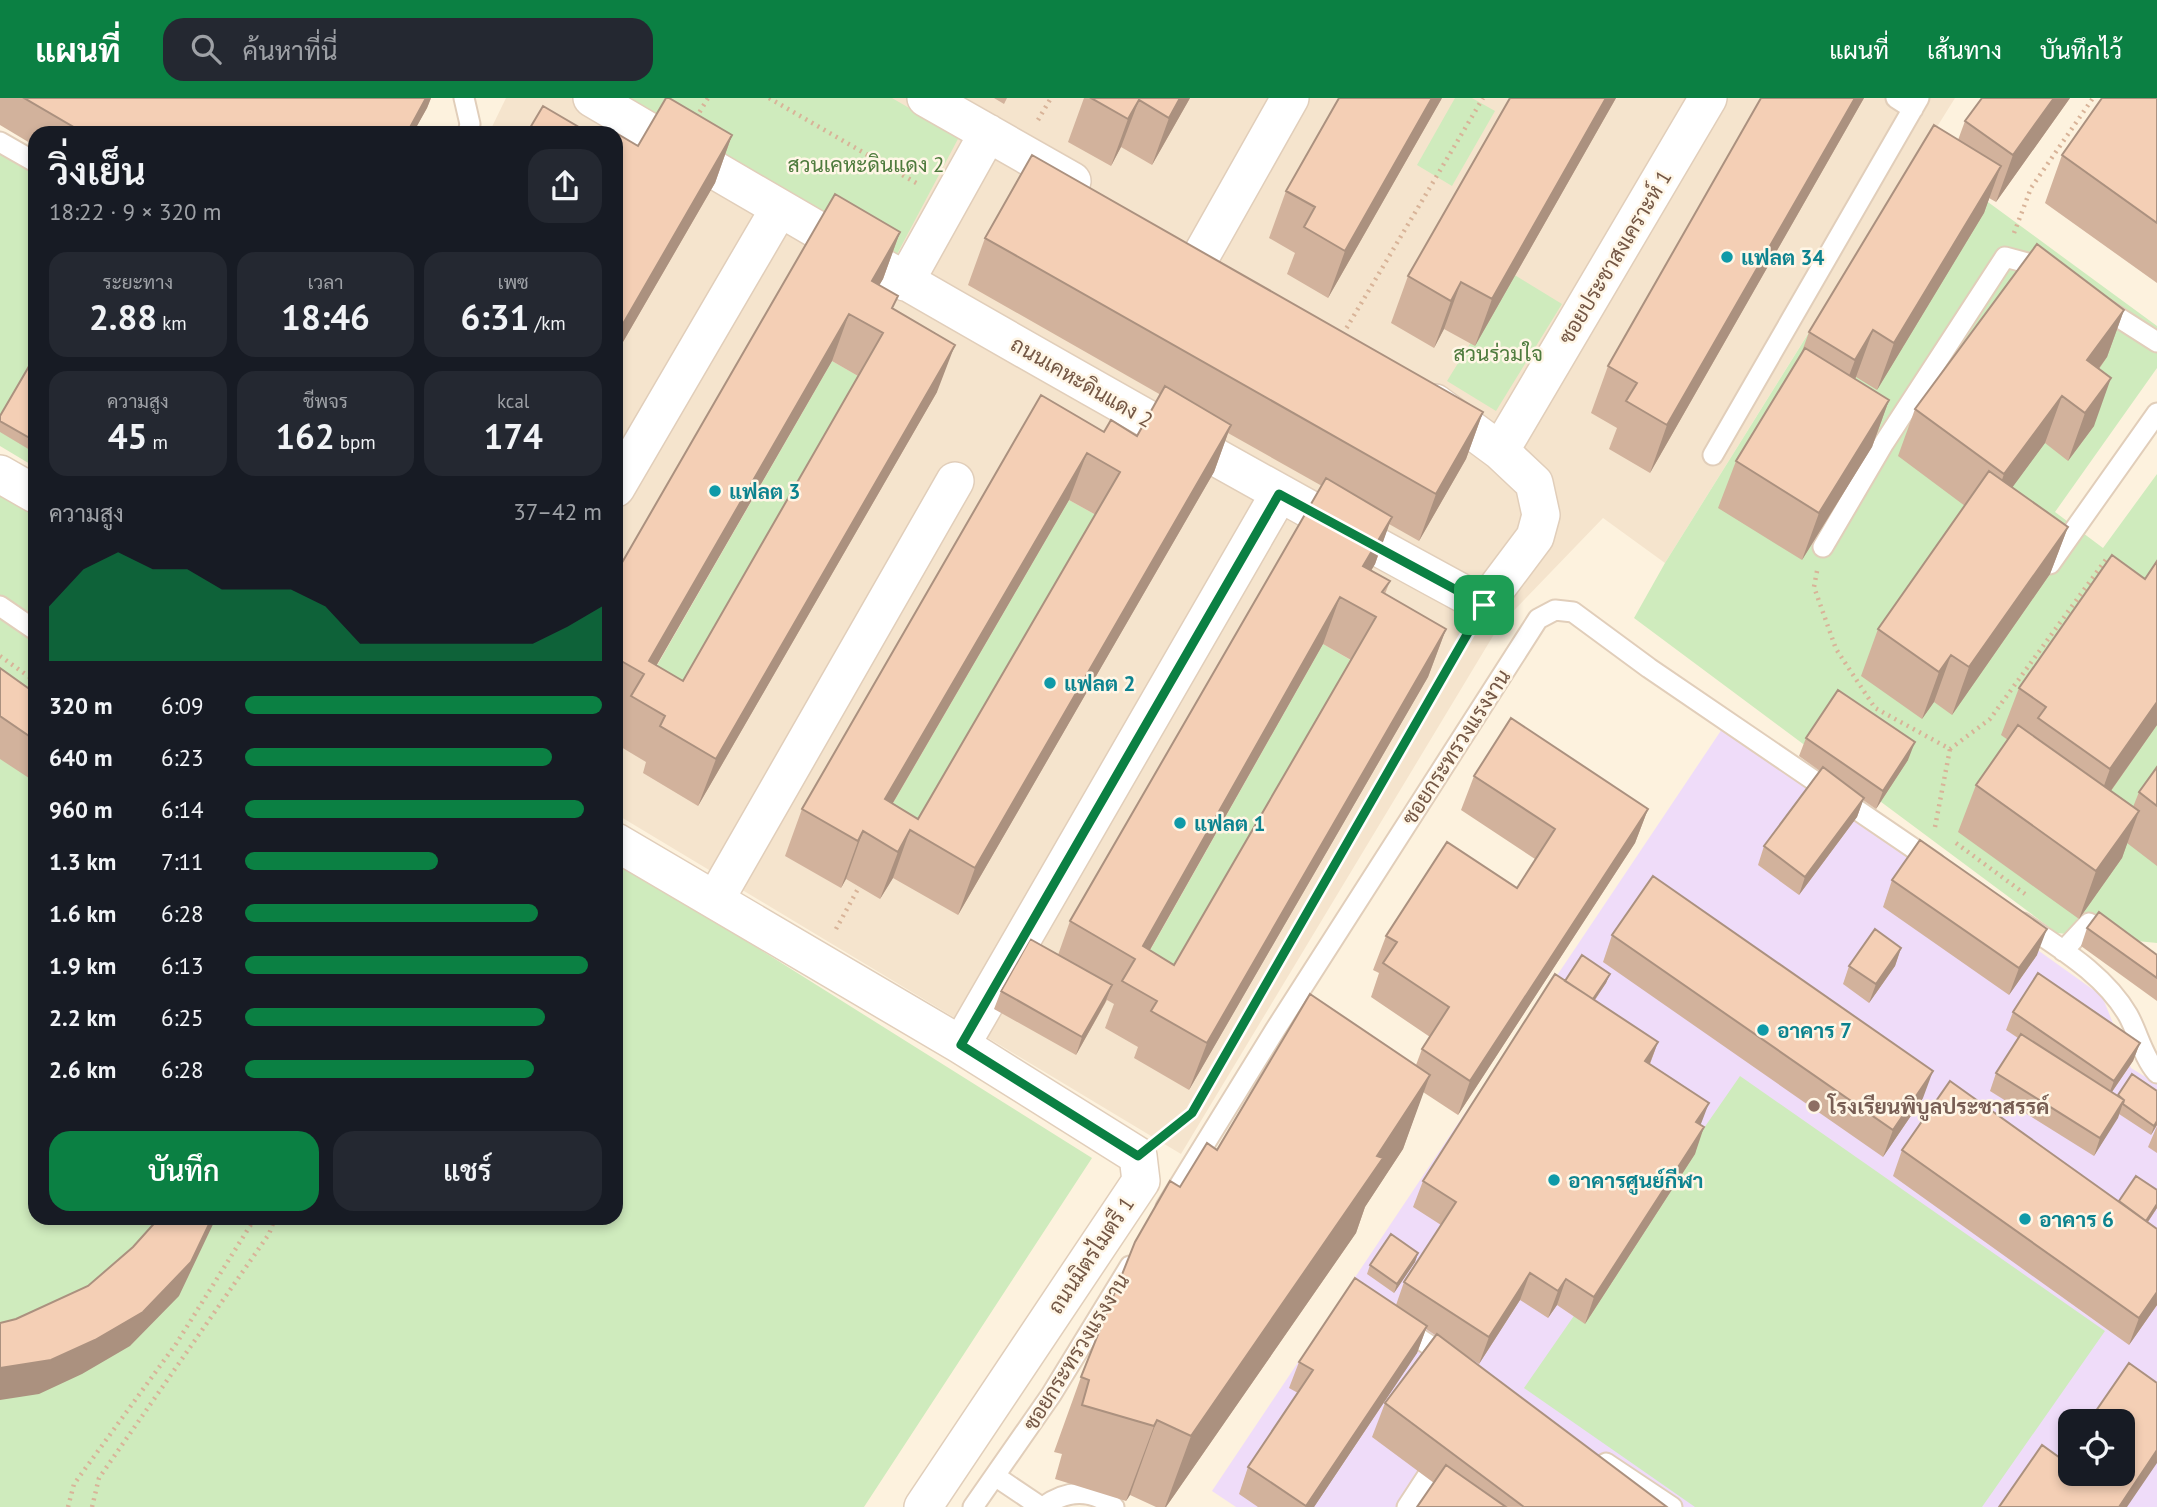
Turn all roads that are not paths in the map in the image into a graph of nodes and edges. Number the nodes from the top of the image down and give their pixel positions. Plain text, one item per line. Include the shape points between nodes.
1 (464, 98) edge
2 (592, 98) edge
3 (926, 98) edge
4 (1290, 98) edge
5 (1708, 98) edge
6 (1910, 102) edge
7 (470, 126) edge
8 (988, 133) junction
9 (0, 142) edge
10 (28, 158) edge
11 (1105, 199) edge
12 (779, 209) junction
13 (1201, 254) edge
14 (905, 282) junction
15 (2157, 342) edge
16 (1410, 384) edge
17 (2157, 412) edge
18 (1500, 452) junction
19 (1713, 455) dead end
20 (0, 474) edge
21 (623, 476) edge
22 (955, 481) dead end
23 (28, 490) edge
24 (1279, 494) junction
25 (1823, 547) edge
26 (2050, 565) edge
27 (0, 606) edge
28 (28, 625) edge
29 (623, 846) edge
30 (1948, 872) edge
31 (715, 900) junction
32 (2006, 912) edge
33 (2123, 948) edge
34 (2063, 951) junction
35 (961, 1045) junction
36 (2157, 1073) edge
37 (1159, 1218) edge
38 (1138, 1254) edge
39 (1378, 1311) edge
40 (1466, 1370) edge
41 (1451, 1440) edge
42 (1587, 1451) edge
43 (995, 1476) junction
44 (923, 1507) edge
45 (973, 1507) edge
46 (1042, 1507) edge
47 (1114, 1507) edge
48 (1407, 1507) edge
49 (1672, 1507) edge

1 - 7 lane
2 - 12 street, ถนนเคหะดินแดง 2
3 - 8 street
4 - 13 street
5 - 18 street, ซอยประชาสงเคราะห์ 1
6 - 19 lane
8 - 11 street
8 - 14 street
9 - 10 lane
12 - 14 street, ถนนเคหะดินแดง 2
12 - 21 street
14 - 24 street, ถนนเคหะดินแดง 2
15 - 25 lane via 2035,265 2005,257 1884,443
16 - 18 street
17 - 26 lane
18 - 24 street, ถนนเคหะดินแดง 2 via 1534,483 1541,515 1535,537 1484,605
20 - 23 street
22 - 31 street
24 - 35 street
27 - 28 lane
29 - 31 street
30 - 37 lane, ซอยกระทรวงแรงงาน via 1573,612 1555,610 1538,619
31 - 35 street
32 - 34 lane
33 - 34 lane via 2089,923
34 - 36 lane via 2112,992
35 - 44 street, ถนนมิตรไมตรี 1 via 1138,1156 1141,1181
38 - 43 lane, ซอยกระทรวงแรงงาน
39 - 40 lane
41 - 48 lane
42 - 49 lane via 1617,1478
43 - 45 lane, ซอยกระทรวงแรงงาน
43 - 46 lane
46 - 47 lane via 1072,1493 1089,1493

